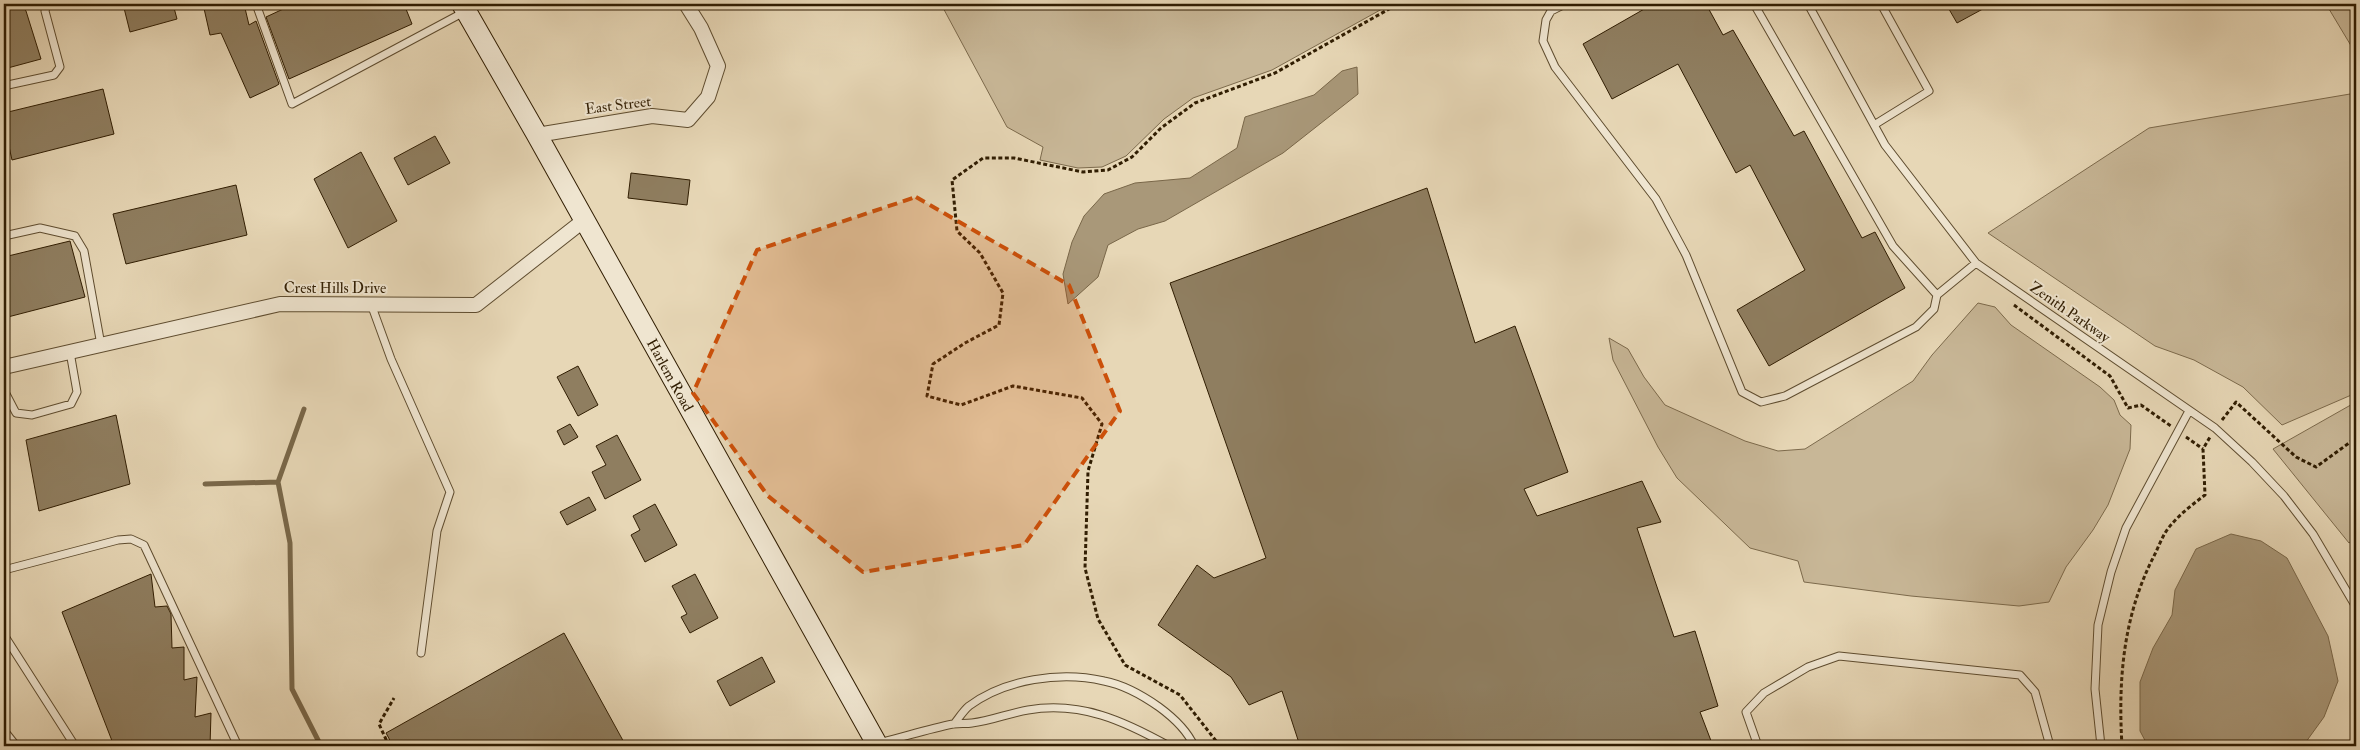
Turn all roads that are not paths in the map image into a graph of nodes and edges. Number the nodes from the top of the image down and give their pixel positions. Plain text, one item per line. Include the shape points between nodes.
1 (47, 4) edge
2 (256, 4) edge
3 (686, 4) edge
4 (1565, 4) edge
5 (1754, 4) edge
6 (1808, 4) edge
7 (1881, 4) edge
8 (464, 7) edge
9 (4, 84) edge
10 (1874, 125) junction
11 (537, 134) junction
12 (584, 221) junction
13 (4, 236) edge
14 (1976, 263) junction
15 (1938, 295) junction
16 (371, 304) junction
17 (101, 345) junction
18 (70, 352) junction
19 (4, 367) edge
20 (4, 390) edge
21 (2189, 411) junction
22 (4, 570) edge
23 (2356, 607) edge
24 (4, 635) edge
25 (421, 653) dead end
26 (954, 724) junction
27 (4, 736) edge
28 (877, 745) edge
29 (12, 746) edge
30 (75, 746) edge
31 (238, 746) edge
32 (1169, 746) edge
33 (1194, 746) edge
34 (1758, 746) edge
35 (2050, 746) edge
36 (2101, 746) edge

1 - 9 lane via 45,11 60,67 54,74
2 - 8 lane via 292,104
3 - 11 street, East Street via 718,66 708,97 688,120 652,116
4 - 15 lane via 1551,11 1546,20 1543,41 1555,67 1656,200 1686,255 1742,392 1761,402 1785,396 1916,328 1934,309
5 - 15 lane via 1893,246
6 - 10 lane, Zenith Parkway
7 - 10 lane via 1929,91
8 - 11 main road, Harlem Road
10 - 14 lane, Zenith Parkway via 1885,146
11 - 12 main road, Harlem Road
12 - 16 street, Crest Hills Drive via 476,305
12 - 28 main road, Harlem Road
13 - 17 lane via 40,228 75,236 84,251
14 - 15 lane
14 - 21 lane, Zenith Parkway
16 - 17 street, Crest Hills Drive via 280,304
16 - 25 lane via 391,359 450,492 437,530
17 - 18 street, Crest Hills Drive
18 - 19 street, Crest Hills Drive
18 - 20 lane via 77,392 71,404 32,415 16,413
21 - 23 lane, Zenith Parkway via 2215,428 2284,496 2313,534
21 - 36 lane via 2126,528 2111,572 2098,625 2095,689
22 - 31 lane via 118,540 132,539 144,545
24 - 30 lane
26 - 28 lane
26 - 32 lane via 1031,709 1074,709 1123,722
26 - 33 lane via 967,707 1008,687 1033,680 1084,678 1111,682 1143,696 1188,733
27 - 29 street
34 - 35 lane via 1746,712 1764,694 1786,680 1808,667 1839,656 2020,675 2036,692

